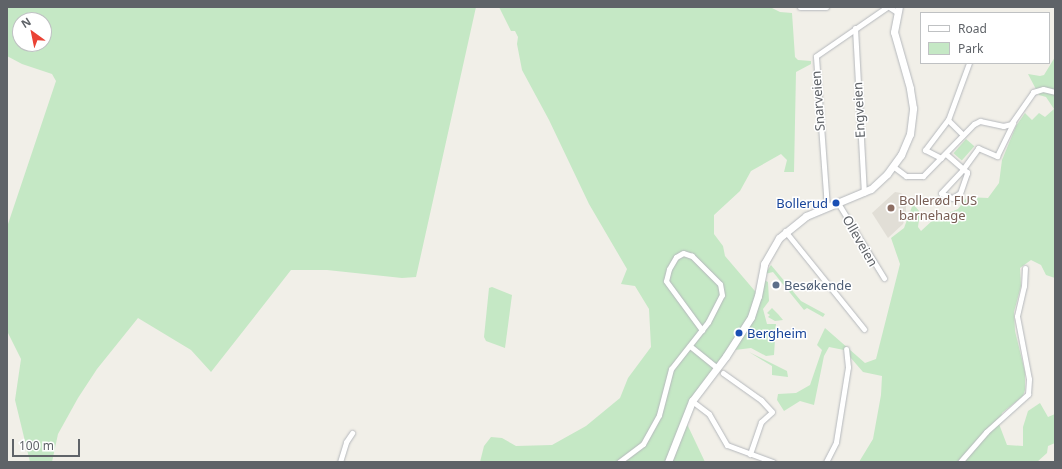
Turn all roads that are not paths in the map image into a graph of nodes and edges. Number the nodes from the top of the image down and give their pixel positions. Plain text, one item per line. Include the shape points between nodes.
1 (800, 7) edge
2 (826, 7) edge
3 (888, 7) edge
4 (898, 9) edge
5 (855, 28) junction
6 (969, 64) edge
7 (1055, 92) edge
8 (948, 120) junction
9 (1014, 123) junction
10 (963, 135) junction
11 (944, 156) junction
12 (894, 167) junction
13 (963, 169) junction
14 (864, 193) junction
15 (838, 203) junction
16 (827, 207) junction
17 (785, 231) junction
18 (1025, 268) dead end
19 (884, 278) dead end
20 (864, 329) dead end
21 (702, 330) junction
22 (690, 346) junction
23 (846, 349) dead end
24 (717, 368) junction
25 (724, 373) dead end
26 (692, 401) junction
27 (352, 433) dead end
28 (750, 454) junction
29 (340, 462) edge
30 (619, 462) edge
31 (668, 462) edge
32 (774, 462) edge
33 (826, 462) edge
34 (960, 462) edge

1 - 2 street
3 - 4 street, Snarveien
3 - 5 street, Snarveien
4 - 12 main road via 895,37 909,83 913,108 910,134
5 - 14 street, Engveien
5 - 16 street, Snarveien via 820,52 816,58
6 - 8 street
7 - 9 street via 1043,89 1033,92
8 - 10 street
8 - 11 street via 925,150
9 - 10 street via 1006,126 978,122
9 - 13 street via 998,156 979,147
10 - 11 street
11 - 12 street via 929,172 918,178 906,176
11 - 13 street
12 - 14 main road via 879,183
13 - 13 street via 968,174 962,189 957,196 948,198 942,193
14 - 15 main road
15 - 16 main road
15 - 19 street, Olleveien
16 - 17 main road via 806,216
17 - 20 street
17 - 24 main road via 766,260 751,317
18 - 34 street via 1017,321 1029,379 1028,394 986,432
21 - 21 street via 666,281 676,257 683,253 692,256 723,289 716,309
21 - 22 street
22 - 24 street
22 - 30 street via 670,371 659,415 643,444
23 - 33 street via 848,367 836,442
24 - 26 main road
25 - 28 street via 761,400 772,412 761,422
26 - 28 street via 709,414 727,445
26 - 31 main road
27 - 29 street via 346,442
28 - 32 street

